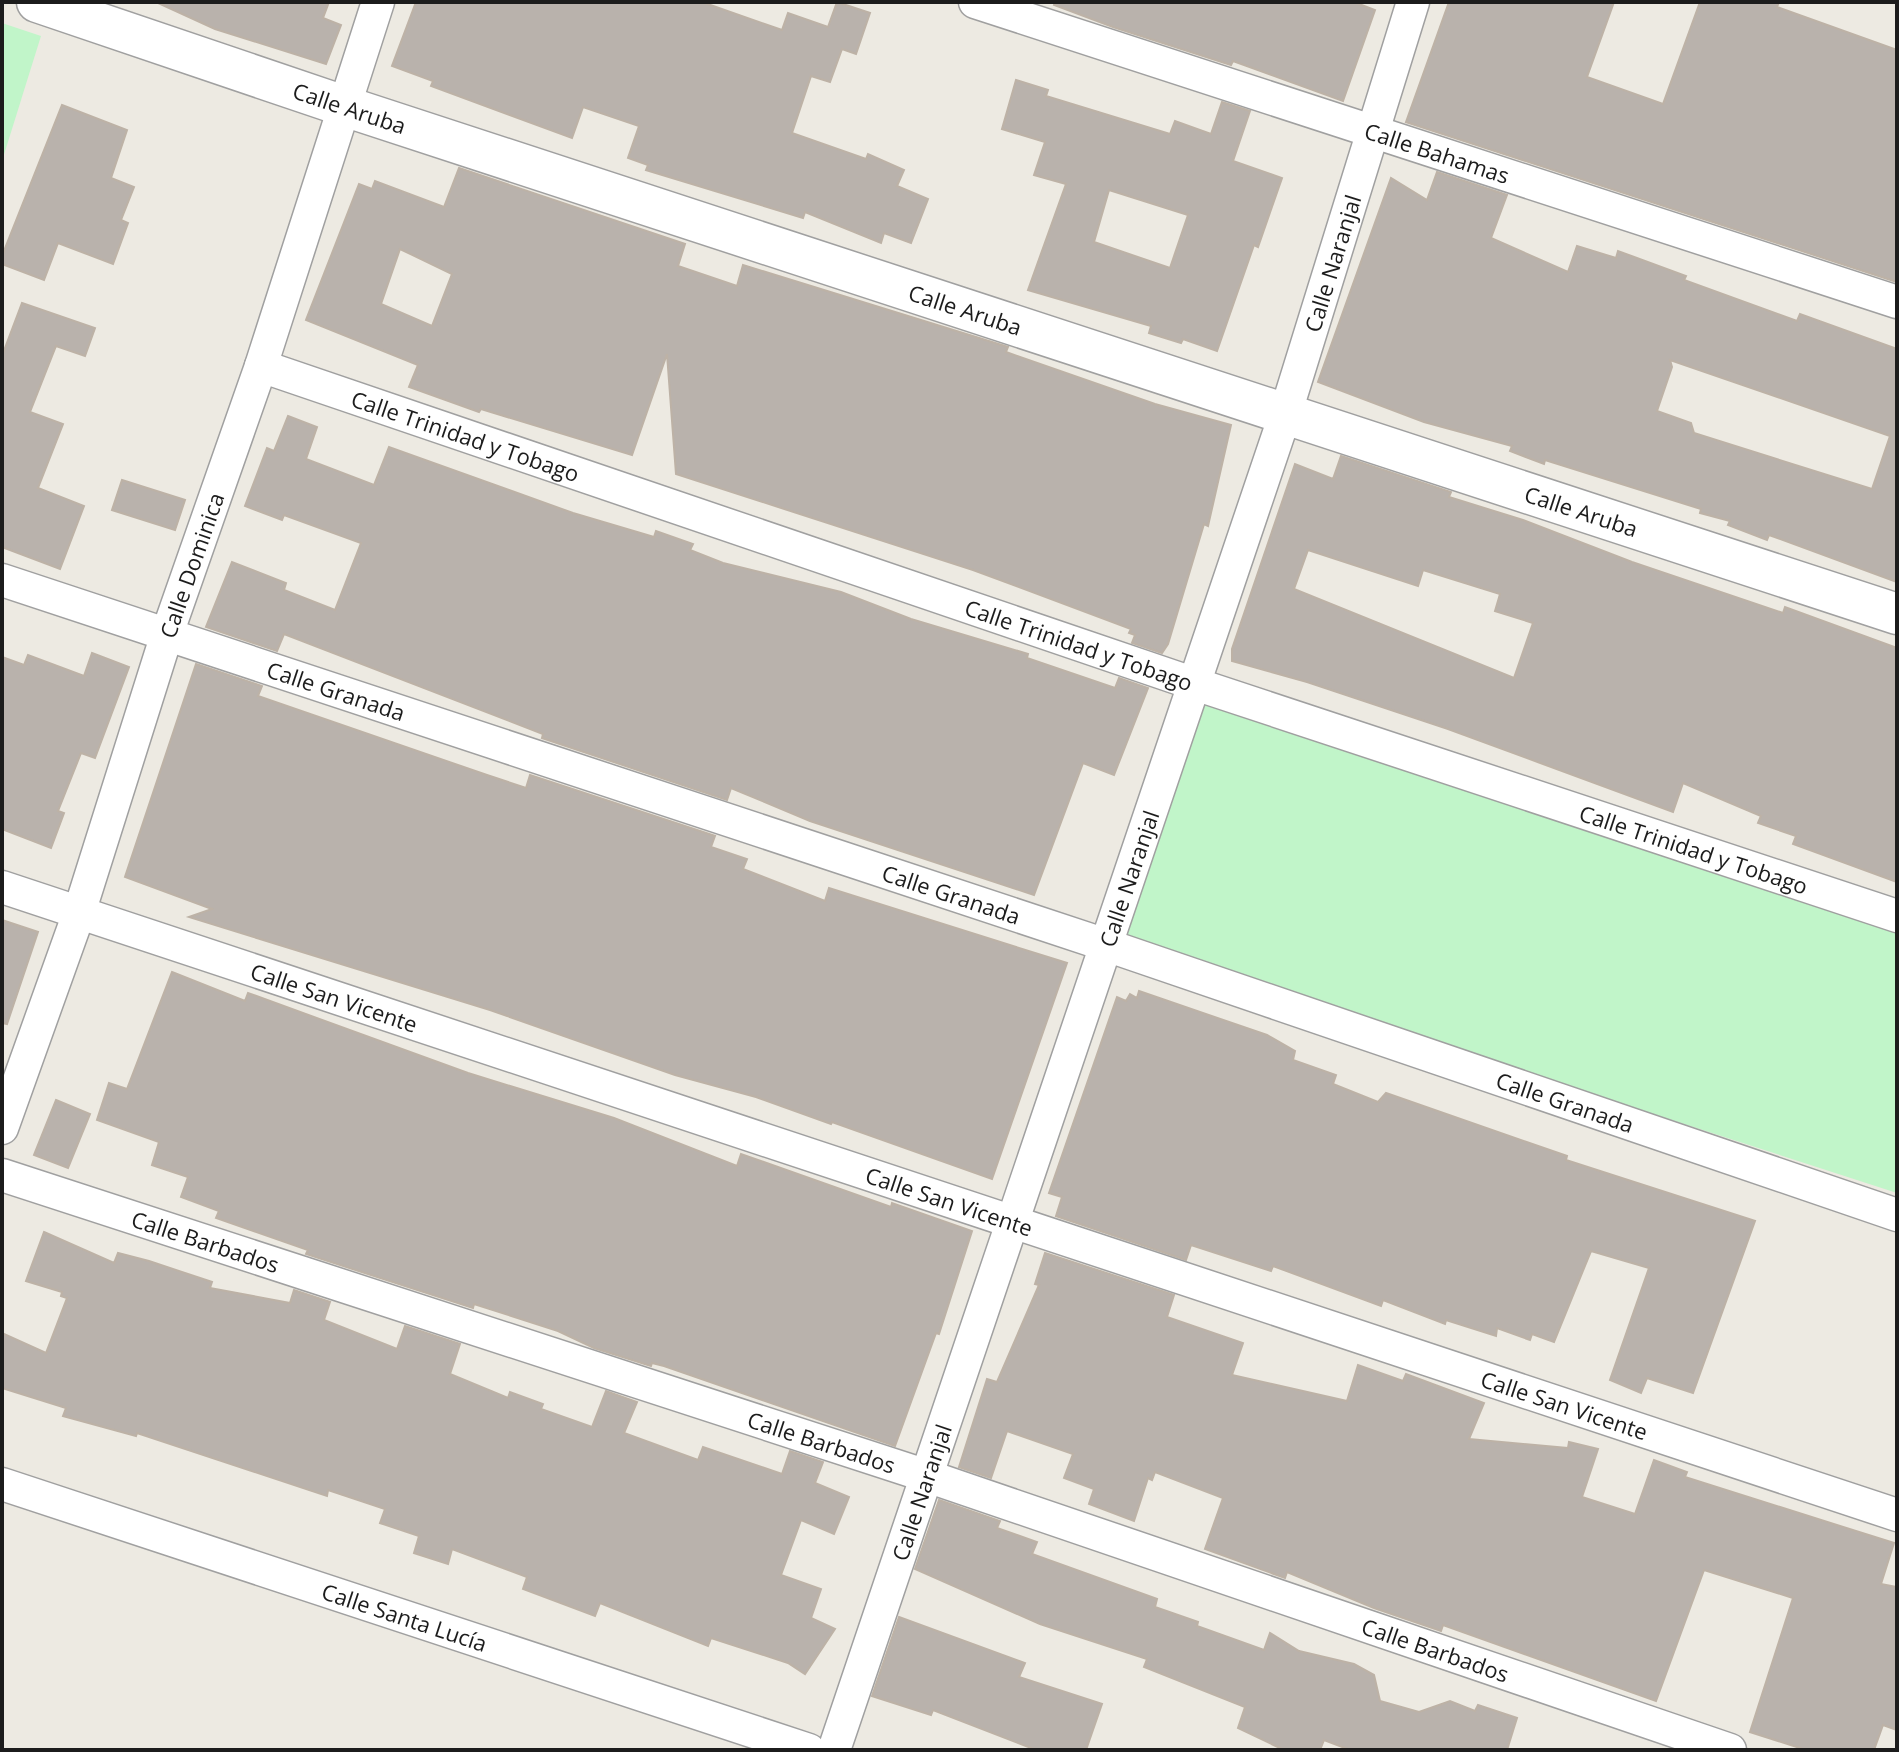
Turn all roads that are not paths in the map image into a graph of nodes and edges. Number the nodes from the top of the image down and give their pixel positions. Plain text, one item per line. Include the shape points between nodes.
1 (37, 2) edge
2 (378, 2) edge
3 (975, 2) edge
4 (1413, 2) edge
5 (344, 106) junction
6 (1375, 134) junction
7 (1897, 302) edge
8 (261, 366) junction
9 (1285, 415) junction
10 (2, 580) edge
11 (1897, 614) edge
12 (167, 634) junction
13 (1192, 683) junction
14 (2, 887) edge
15 (79, 913) junction
16 (1897, 916) edge
17 (1106, 945) junction
18 (2, 1128) edge
19 (2, 1175) edge
20 (1897, 1215) edge
21 (1014, 1222) junction
22 (927, 1476) junction
23 (2, 1484) edge
24 (1897, 1515) edge
25 (809, 1750) edge
26 (834, 1750) edge
27 (1730, 1750) edge

1 - 5 street, Calle Aruba
2 - 5 street, Calle Dominica
3 - 6 street, Calle Bahamas
4 - 6 street, Calle Naranjal
5 - 8 street, Calle Dominica
5 - 9 street, Calle Aruba
6 - 7 street, Calle Bahamas
6 - 9 street, Calle Naranjal
8 - 12 street, Calle Dominica
8 - 13 street, Calle Trinidad y Tobago
9 - 11 street, Calle Aruba
9 - 13 street, Calle Naranjal
10 - 12 street, Calle Granada
12 - 15 street, Calle Dominica
12 - 17 street, Calle Granada
13 - 16 street, Calle Trinidad y Tobago
13 - 17 street, Calle Naranjal
14 - 15 street, Calle San Vicente
15 - 18 street, Calle Dominica
15 - 21 street, Calle San Vicente
17 - 20 street, Calle Granada
17 - 21 street, Calle Naranjal
19 - 22 street, Calle Barbados
21 - 22 street, Calle Naranjal
21 - 24 street, Calle San Vicente
22 - 26 street, Calle Naranjal
22 - 27 street, Calle Barbados
23 - 25 street, Calle Santa Lucía

